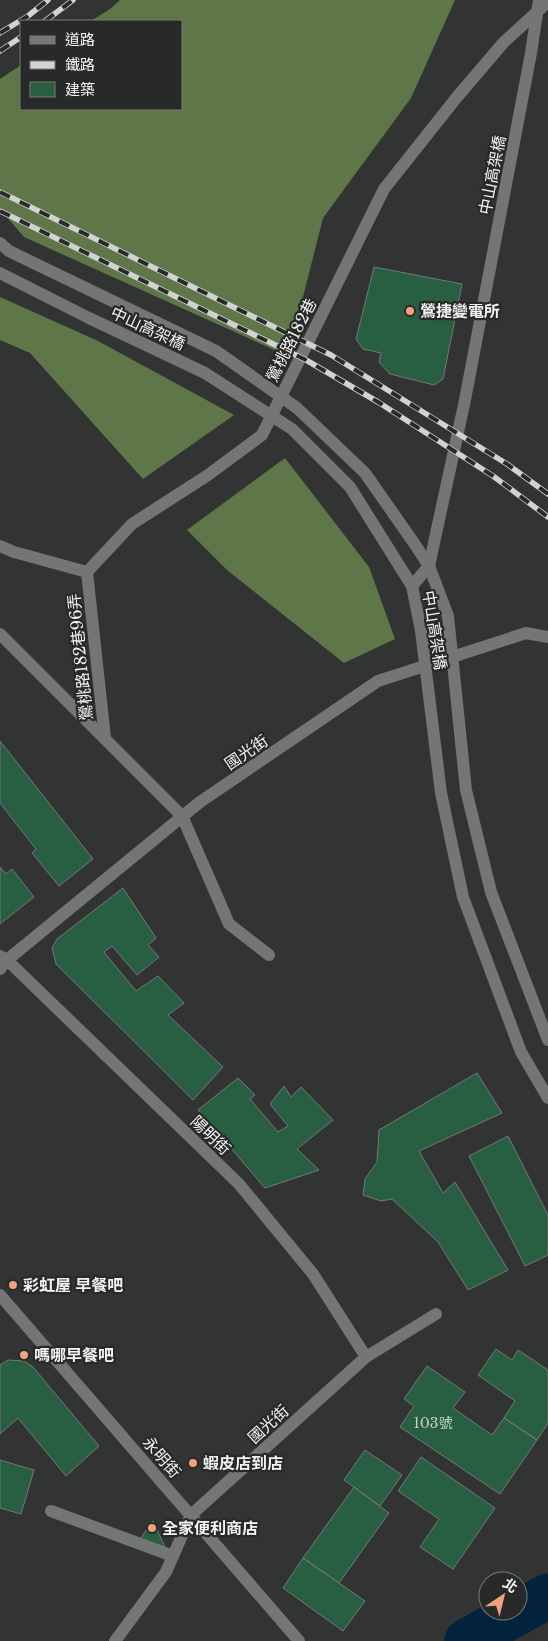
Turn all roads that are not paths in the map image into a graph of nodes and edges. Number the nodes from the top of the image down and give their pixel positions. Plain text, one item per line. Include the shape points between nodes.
1 (548, 2) edge
2 (538, 6) edge
3 (0, 243) edge
4 (0, 273) edge
5 (0, 546) edge
6 (429, 566) junction
7 (87, 572) junction
8 (412, 586) junction
9 (0, 634) edge
10 (548, 636) edge
11 (105, 738) junction
12 (182, 816) junction
13 (269, 955) dead end
14 (2, 962) edge
15 (548, 1040) edge
16 (548, 1098) edge
17 (2, 1303) edge
18 (436, 1314) dead end
19 (366, 1357) junction
20 (51, 1511) dead end
21 (192, 1515) junction
22 (173, 1556) junction
23 (115, 1641) edge
24 (299, 1641) edge

1 - 2 street, 鶯桃路182巷
2 - 6 street, 中山高架橋 via 465,400
2 - 7 street, 鶯桃路182巷 via 498,49 384,189 262,435 208,475 132,524
3 - 6 street, 中山高架橋, bridge via 9,251 216,351 297,408 365,473
4 - 8 street, 中山高架橋, bridge via 205,373 292,428 350,486
5 - 7 street
6 - 8 street
6 - 15 street, 中山高架橋, bridge via 448,616 466,790 491,892
7 - 11 street, 鶯桃路182巷96弄
8 - 16 street, 中山高架橋, bridge via 442,793 463,897 521,1052
9 - 11 street, 鶯桃路182巷96弄
10 - 12 street, 國光街 via 526,632 378,681
11 - 12 street, 鶯桃路182巷96弄
12 - 13 street via 229,924
12 - 14 street, 國光街
14 - 19 street, 陽明街 via 239,1184 313,1274
17 - 21 street, 永明街
18 - 19 street, 國光街
19 - 21 street, 國光街
20 - 22 street
21 - 22 street
21 - 24 street, 永明街
22 - 23 street via 166,1572

